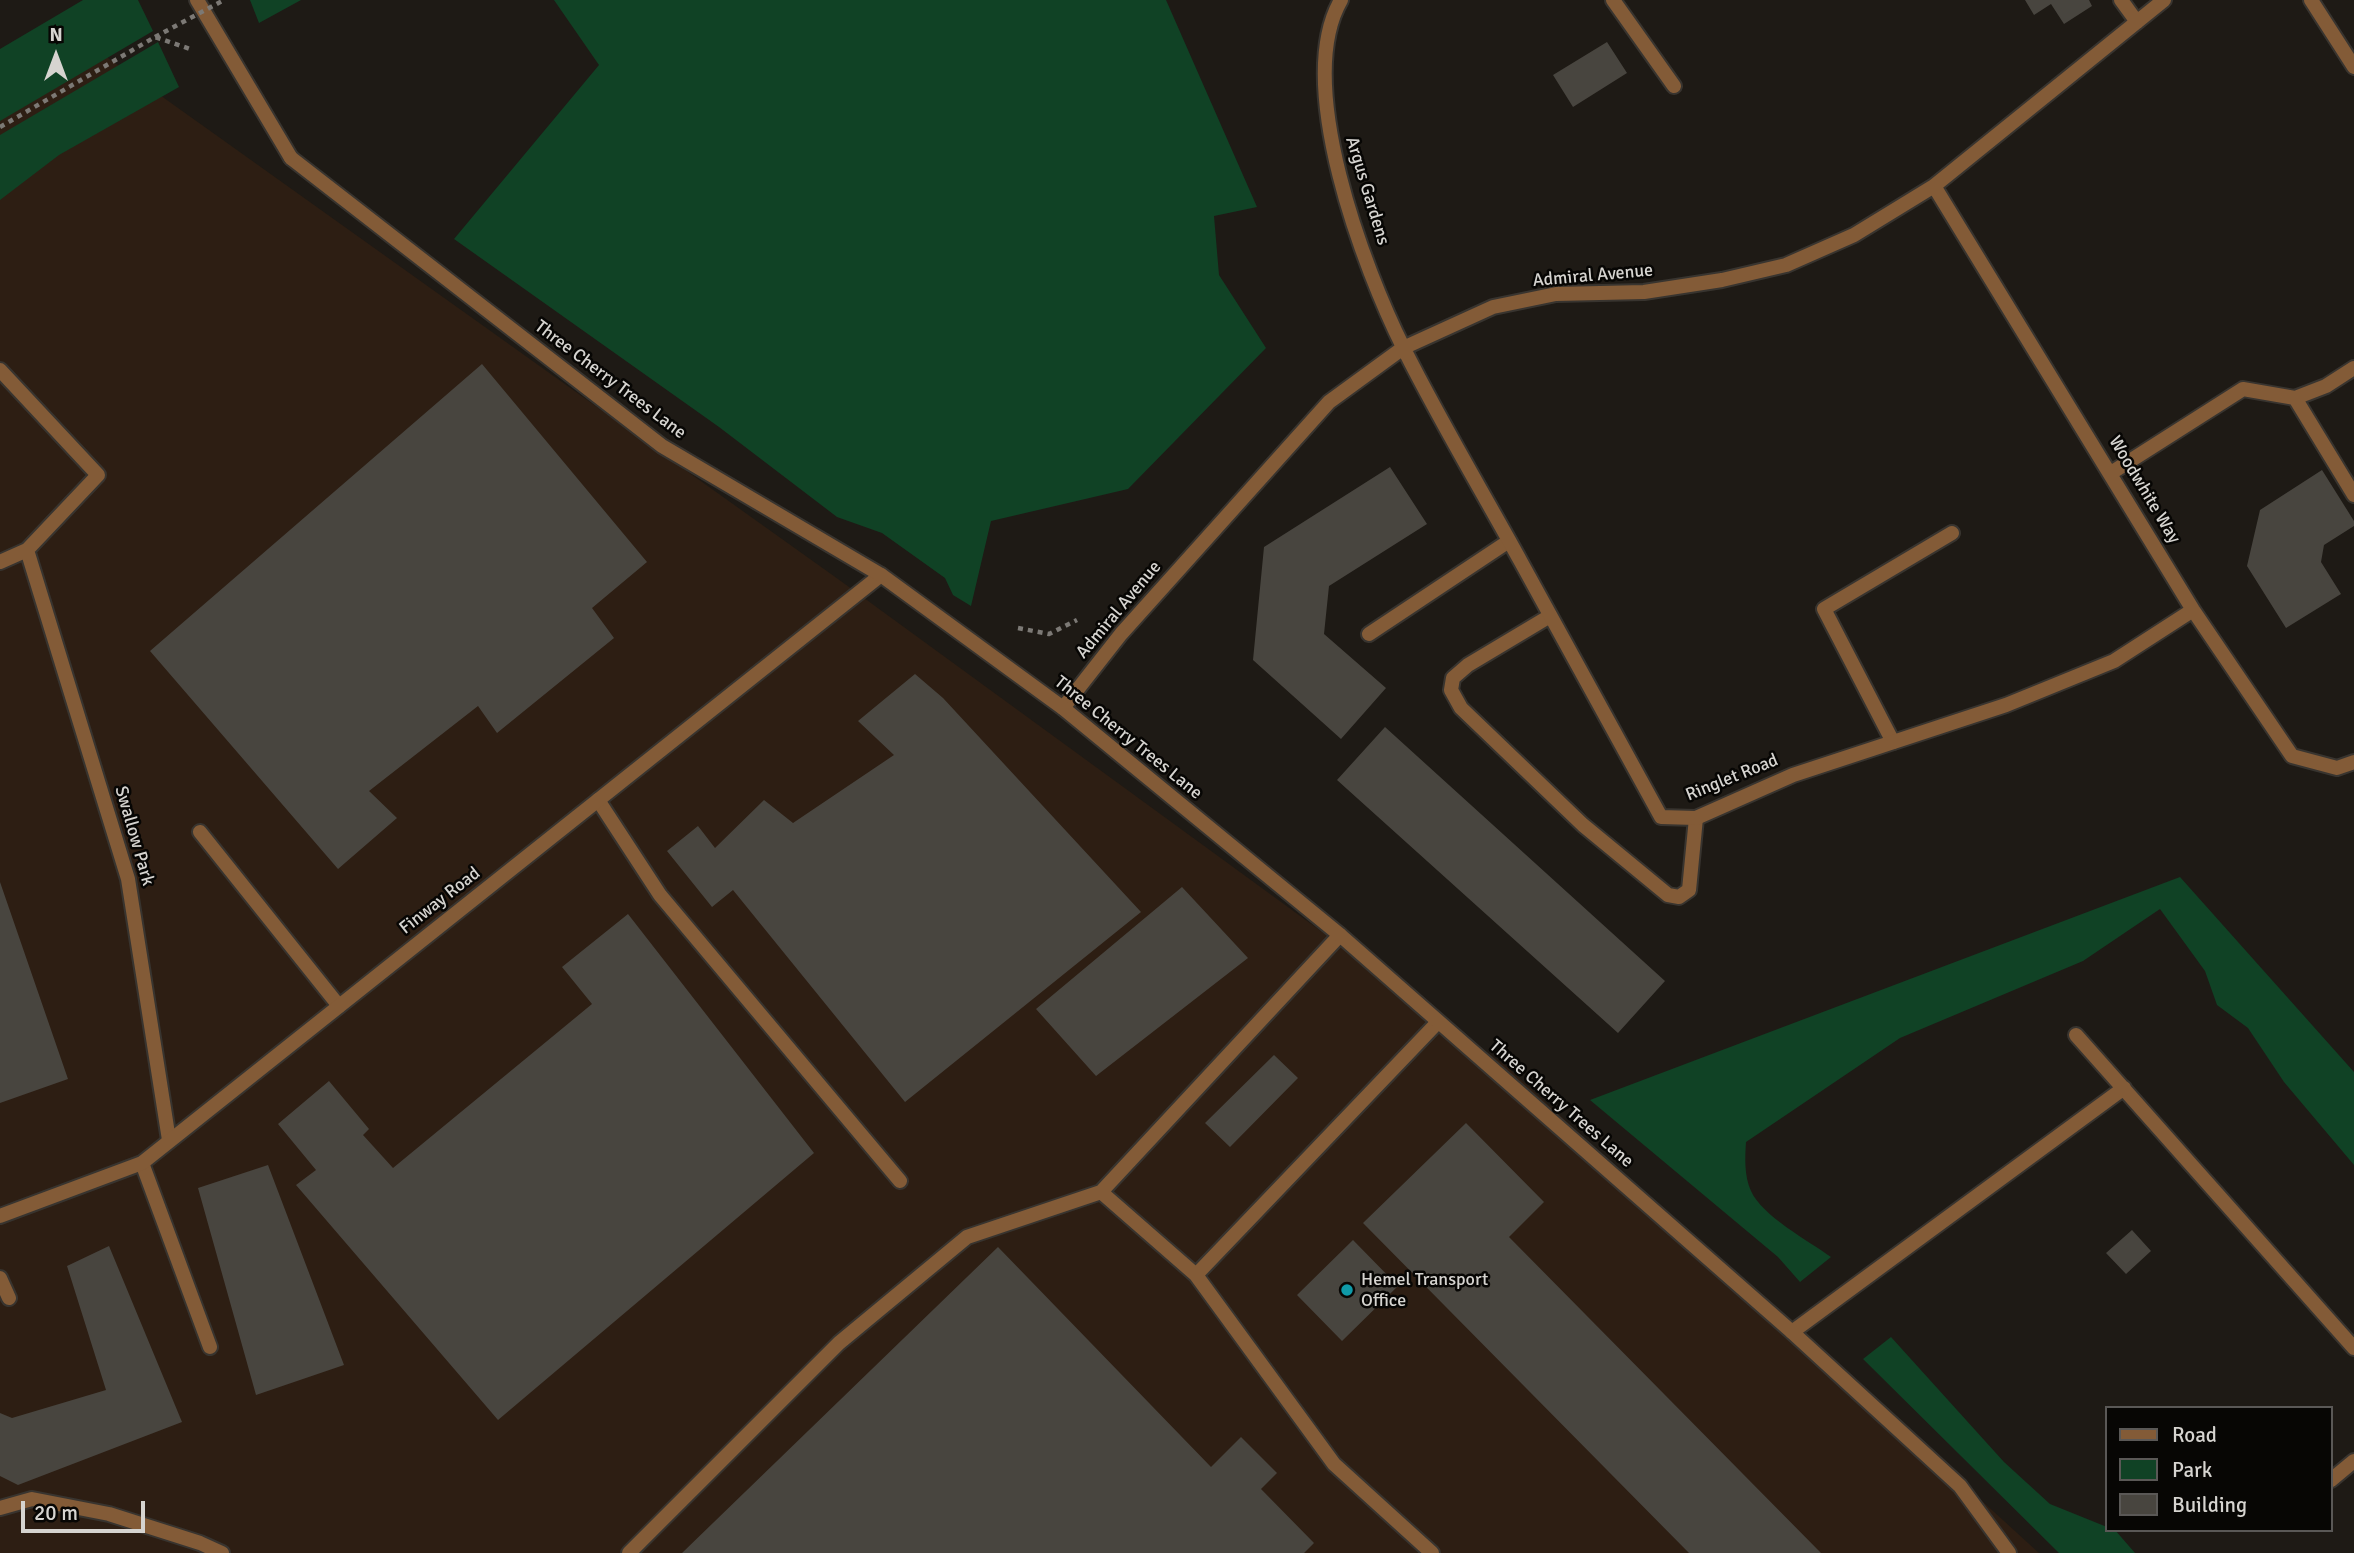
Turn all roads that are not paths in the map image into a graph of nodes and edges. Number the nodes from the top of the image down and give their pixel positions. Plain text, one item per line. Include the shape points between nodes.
1 (197, 0) edge
2 (1341, 0) edge
3 (1613, 0) edge
4 (2121, 0) edge
5 (2164, 0) edge
6 (2311, 0) edge
7 (2137, 22) junction
8 (2354, 66) edge
9 (1674, 86) dead end
10 (1934, 186) junction
11 (1403, 348) junction
12 (2354, 368) edge
13 (0, 370) edge
14 (2295, 398) junction
15 (2111, 473) junction
16 (2354, 495) edge
17 (1952, 533) dead end
18 (1509, 541) junction
19 (27, 551) junction
20 (0, 562) edge
21 (881, 575) junction
22 (2193, 610) junction
23 (1550, 615) junction
24 (1369, 634) dead end
25 (1063, 708) junction
26 (1893, 742) junction
27 (2354, 762) edge
28 (597, 800) junction
29 (1696, 818) junction
30 (200, 832) dead end
31 (1340, 935) junction
32 (339, 1006) junction
33 (1438, 1022) junction
34 (2076, 1035) dead end
35 (2124, 1088) junction
36 (169, 1140) junction
37 (142, 1163) junction
38 (900, 1181) dead end
39 (1101, 1192) junction
40 (0, 1216) edge
41 (1196, 1275) junction
42 (0, 1278) edge
43 (9, 1298) dead end
44 (1792, 1332) junction
45 (211, 1347) dead end
46 (2354, 1348) edge
47 (2354, 1461) edge
48 (2333, 1478) edge
49 (0, 1508) edge
50 (222, 1553) edge
51 (629, 1553) edge
52 (1432, 1553) edge
53 (2009, 1553) edge

1 - 21 street, Three Cherry Trees Lane via 291,158 662,446
2 - 11 street, Argus Gardens via 1325,52 1324,101 1334,159
3 - 9 street
4 - 7 street
5 - 7 street, Admiral Avenue
6 - 8 street
7 - 10 street, Admiral Avenue
10 - 11 street, Admiral Avenue via 1854,235 1786,264 1644,292 1556,294 1493,307
10 - 15 street, Woodwhite Way
11 - 18 street, Ringlet Road
11 - 25 street, Admiral Avenue via 1329,402 1121,634
12 - 14 street
13 - 19 street via 97,475
14 - 15 street via 2243,389
14 - 16 street
15 - 22 street, Woodwhite Way
17 - 26 street via 1824,609
18 - 23 street, Ringlet Road
18 - 24 street
19 - 20 street
19 - 36 street, Swallow Park via 128,879
21 - 25 street, Three Cherry Trees Lane
21 - 28 street, Finway Road
22 - 26 street, Ringlet Road via 2114,661 2006,705
22 - 27 street, Woodwhite Way via 2292,756 2337,768
23 - 29 street, Ringlet Road via 1661,817
23 - 29 street via 1453,678 1451,690 1461,708 1583,825 1668,895 1679,897 1689,890
25 - 31 street, Three Cherry Trees Lane
26 - 29 street, Ringlet Road via 1793,775
28 - 32 street, Finway Road
28 - 38 street via 660,895
30 - 32 street
31 - 33 street, Three Cherry Trees Lane
31 - 39 street
32 - 36 street, Finway Road
33 - 41 street
33 - 44 street, Three Cherry Trees Lane
34 - 35 street
35 - 44 street
35 - 46 street
36 - 37 street, Finway Road
37 - 40 street, Finway Road
37 - 45 street
39 - 41 street
39 - 51 street via 967,1237 839,1343
41 - 52 street via 1334,1464
42 - 43 street
44 - 53 street, Three Cherry Trees Lane via 1960,1486
47 - 48 street
49 - 50 street via 32,1499 109,1514

